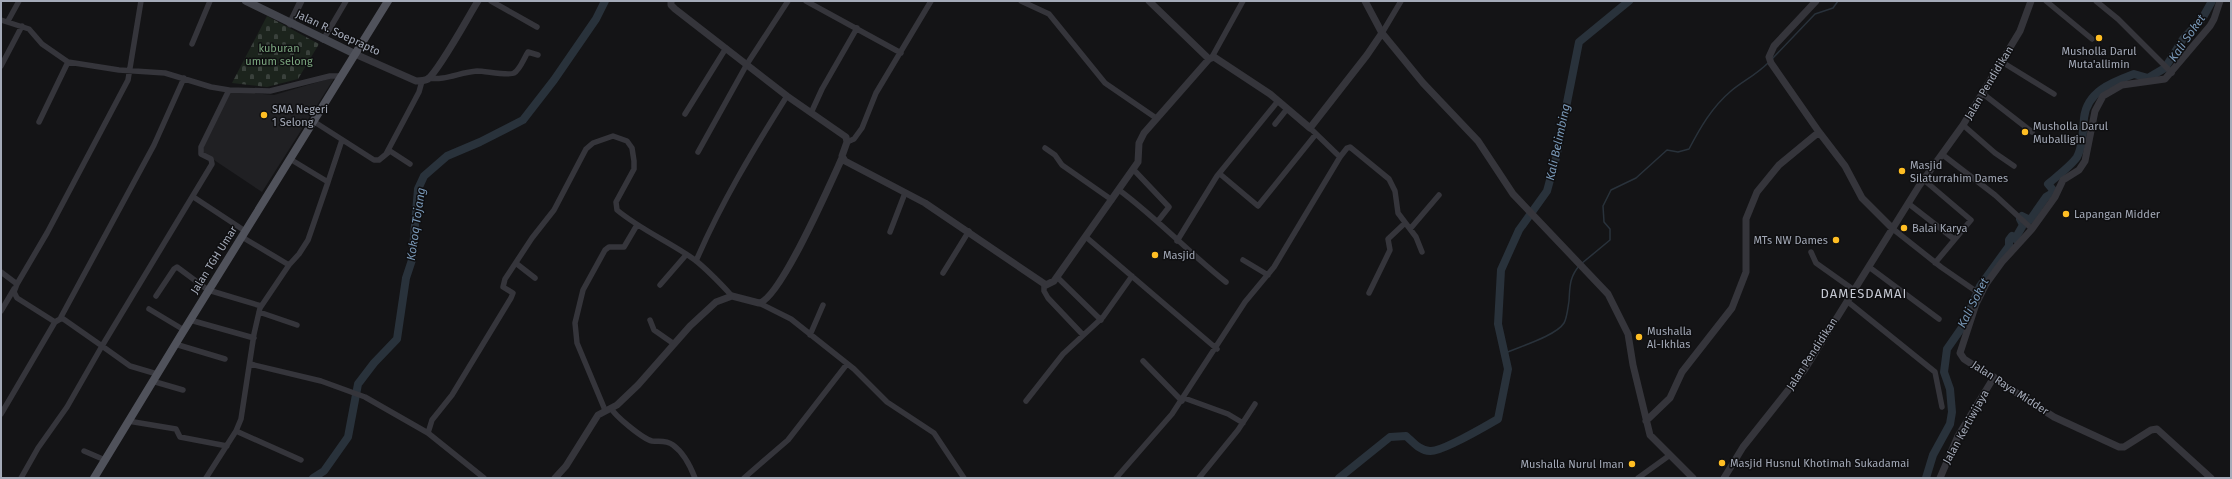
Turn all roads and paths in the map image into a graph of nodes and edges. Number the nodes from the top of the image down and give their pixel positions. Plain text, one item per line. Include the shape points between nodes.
1 (19, 1) edge
2 (141, 1) edge
3 (210, 1) edge
4 (246, 1) edge
5 (301, 1) edge
6 (346, 1) edge
7 (388, 1) edge
8 (478, 1) edge
9 (491, 1) edge
10 (672, 1) edge
11 (788, 1) edge
12 (806, 1) edge
13 (931, 1) edge
14 (1021, 1) edge
15 (1149, 1) edge
16 (1243, 1) edge
17 (1365, 1) edge
18 (1402, 1) edge
19 (1816, 1) edge
20 (2031, 1) edge
21 (2046, 1) edge
22 (2096, 1) edge
23 (2220, 1) edge
24 (1, 20) edge
25 (8, 21) junction
26 (290, 24) junction
27 (22, 26) junction
28 (537, 28) dead end
29 (858, 28) junction
30 (1382, 32) junction
31 (2092, 39) dead end
32 (323, 40) junction
33 (192, 44) dead end
34 (726, 48) junction
35 (901, 53) junction
36 (355, 54) junction
37 (538, 55) dead end
38 (1210, 58) junction
39 (68, 62) junction
40 (2002, 62) junction
41 (747, 64) junction
42 (1, 66) edge
43 (130, 71) junction
44 (2172, 73) junction
45 (342, 76) junction
46 (184, 78) junction
47 (425, 80) junction
48 (229, 90) junction
49 (1982, 93) junction
50 (2054, 94) dead end
51 (787, 96) junction
52 (1278, 101) junction
53 (1287, 108) junction
54 (811, 113) junction
55 (685, 114) dead end
56 (1156, 118) junction
57 (40, 122) dead end
58 (313, 122) junction
59 (1275, 124) dead end
60 (1963, 125) junction
61 (1310, 128) junction
62 (1819, 132) junction
63 (2032, 132) dead end
64 (1316, 134) junction
65 (342, 140) junction
66 (847, 142) junction
67 (1044, 148) dead end
68 (698, 152) dead end
69 (386, 154) junction
70 (1943, 155) junction
71 (842, 158) junction
72 (1340, 158) junction
73 (290, 159) junction
74 (410, 164) dead end
75 (2014, 166) dead end
76 (1133, 169) junction
77 (1220, 174) junction
78 (1924, 180) junction
79 (328, 182) junction
80 (1119, 190) junction
81 (906, 193) junction
82 (1439, 195) dead end
83 (192, 197) junction
84 (1112, 200) junction
85 (1909, 204) junction
86 (1158, 222) junction
87 (1405, 223) junction
88 (637, 225) junction
89 (1410, 229) junction
90 (2032, 229) junction
91 (1894, 230) junction
92 (969, 231) junction
93 (890, 232) dead end
94 (243, 234) junction
95 (1086, 237) junction
96 (1954, 239) junction
97 (1177, 241) junction
98 (1422, 252) dead end
99 (1811, 252) dead end
100 (686, 255) junction
101 (1243, 260) dead end
102 (696, 261) junction
103 (1935, 263) junction
104 (289, 264) junction
105 (517, 264) junction
106 (1869, 267) junction
107 (1, 272) edge
108 (943, 273) dead end
109 (1268, 275) junction
110 (1132, 276) junction
111 (1057, 277) junction
112 (535, 278) dead end
113 (1226, 282) dead end
114 (1044, 284) junction
115 (660, 285) dead end
116 (16, 286) junction
117 (208, 290) junction
118 (1854, 290) junction
119 (1369, 293) dead end
120 (1980, 294) junction
121 (156, 296) dead end
122 (732, 296) junction
123 (1847, 301) junction
124 (759, 303) junction
125 (823, 305) dead end
126 (149, 309) dead end
127 (260, 309) junction
128 (1, 312) edge
129 (61, 317) junction
130 (1939, 319) dead end
131 (190, 320) junction
132 (650, 320) dead end
133 (1101, 320) junction
134 (55, 322) junction
135 (297, 325) dead end
136 (184, 330) junction
137 (810, 335) junction
138 (1083, 335) junction
139 (254, 338) junction
140 (175, 344) junction
141 (674, 344) junction
142 (102, 346) junction
143 (1217, 349) junction
144 (225, 359) dead end
145 (1143, 361) dead end
146 (250, 364) junction
147 (847, 364) junction
148 (1994, 377) junction
149 (155, 378) junction
150 (183, 390) dead end
151 (1183, 399) junction
152 (1026, 401) dead end
153 (1255, 404) dead end
154 (1942, 407) dead end
155 (608, 409) junction
156 (1, 414) edge
157 (128, 420) junction
158 (1646, 421) junction
159 (1243, 423) junction
160 (236, 431) junction
161 (428, 433) junction
162 (227, 446) junction
163 (84, 451) dead end
164 (1670, 455) junction
165 (105, 460) junction
166 (301, 460) dead end
167 (21, 478) edge
168 (94, 478) edge
169 (206, 478) edge
170 (484, 478) edge
171 (555, 478) edge
172 (695, 478) edge
173 (744, 478) edge
174 (964, 478) edge
175 (1116, 478) edge
176 (1199, 478) edge
177 (1638, 478) edge
178 (1693, 478) edge
179 (1724, 478) edge
180 (1940, 478) edge
181 (2211, 478) edge

1 - 25 street
2 - 43 street
3 - 33 street
4 - 26 main road, Jalan R. Soeprapto
5 - 26 street
6 - 32 street
7 - 36 main road, Jalan TGH Umar
8 - 47 street
9 - 28 street
10 - 34 street via 671,5 675,9
11 - 41 street
12 - 29 street
13 - 35 street
14 - 56 street via 1049,14 1105,83
15 - 38 street
16 - 38 street
17 - 30 street
18 - 30 street
19 - 62 street via 1774,46 1769,57
20 - 40 street, Jalan Pendidikan via 2020,31
21 - 31 street
22 - 44 street via 2118,19
23 - 44 street, Jalan Raya Midder via 2210,26
24 - 25 street
25 - 27 street
26 - 32 main road, Jalan R. Soeprapto
27 - 39 street
27 - 42 street
29 - 35 street
29 - 54 street via 824,85
30 - 61 street
30 - 158 street via 1424,83 1478,141 1506,185 1529,213 1612,299 1628,334
32 - 36 main road, Jalan R. Soeprapto
34 - 41 street
34 - 55 street
35 - 66 street via 876,93 862,128 854,139
36 - 45 main road, Jalan TGH Umar
36 - 47 street, Jalan R. Soeprapto via 416,81
37 - 47 street via 528,52 512,74 477,71
38 - 52 street via 1226,64
38 - 56 street
39 - 43 street
39 - 57 street
40 - 49 street, Jalan Pendidikan
40 - 50 street
41 - 51 street
41 - 68 street
43 - 46 street via 165,73
43 - 116 street via 108,120
44 - 90 street, Jalan Raya Midder via 2161,81 2122,85 2103,96 2095,111 2085,162 2079,170 2063,180 2055,197
45 - 48 street via 330,76 270,91
45 - 58 main road, Jalan TGH Umar
46 - 48 street
46 - 129 street via 154,145
47 - 69 street
48 - 83 street via 201,147 201,154 211,159 212,164
49 - 60 street, Jalan Pendidikan
49 - 63 street
51 - 54 street
51 - 102 street via 746,161 711,225
52 - 53 street
52 - 77 street
53 - 59 street
53 - 61 street
54 - 66 street via 846,137
56 - 76 street via 1140,140 1140,158
58 - 65 street
58 - 73 main road, Jalan TGH Umar
60 - 70 street, Jalan Pendidikan
60 - 75 street
61 - 64 street
62 - 91 street via 1845,166 1862,198
62 - 158 street via 1779,165 1757,192 1746,219 1746,272 1732,308 1682,372 1670,398
64 - 72 street
64 - 77 street via 1258,206
65 - 69 street via 374,160 379,160
65 - 79 street
66 - 71 street
67 - 84 street via 1055,155 1062,165
69 - 74 street via 391,152
70 - 78 street, Jalan Pendidikan
70 - 90 street via 1995,195
71 - 81 street
71 - 124 street via 788,267 770,297
72 - 87 street via 1350,147 1389,179 1396,191 1396,210
72 - 109 street
73 - 79 street
73 - 94 main road, Jalan TGH Umar
76 - 80 street
76 - 86 street via 1169,207
77 - 97 street
78 - 85 street, Jalan Pendidikan
78 - 96 street via 1971,220
79 - 104 street via 308,240
80 - 84 street
80 - 86 street
81 - 92 street
81 - 93 street
82 - 89 street
83 - 94 street
83 - 142 street
84 - 95 street
85 - 91 street, Jalan Pendidikan
85 - 96 street
86 - 97 street
87 - 89 street
87 - 119 street via 1388,240 1390,250
88 - 100 street
88 - 105 street via 616,207 618,198 634,169 632,148 627,140 612,136 597,141 586,149 554,210 532,238
88 - 155 street via 626,245 605,250 584,290 575,323 577,343
89 - 98 street
90 - 120 street, Jalan Raya Midder via 2002,262
91 - 103 street
91 - 106 street, Jalan Pendidikan
92 - 108 street
92 - 114 street
94 - 104 street
94 - 117 main road, Jalan TGH Umar
95 - 110 street
95 - 111 street
96 - 103 street
97 - 113 street
99 - 118 street via 1816,263
100 - 102 street
100 - 115 street
101 - 109 street
102 - 122 street
103 - 120 street
104 - 127 street
105 - 112 street
105 - 161 street via 503,284 504,289 513,294 511,298 452,395 432,420
106 - 118 street, Jalan Pendidikan
106 - 130 street
107 - 116 street
109 - 143 street via 1245,302
110 - 133 street
110 - 143 street
111 - 114 street via 1052,283
111 - 133 street
114 - 138 street via 1048,298
116 - 128 street
116 - 134 street via 14,294 17,298
117 - 121 street via 176,267
117 - 127 street
117 - 131 main road, Jalan TGH Umar
118 - 123 street, Jalan Pendidikan
120 - 148 street, Jalan Raya Midder via 1960,353 1964,359
122 - 124 street
122 - 141 street via 716,302
123 - 154 street via 1935,372
123 - 179 street, Jalan Pendidikan via 1802,374 1743,448
124 - 137 street via 791,319
125 - 137 street
126 - 136 street
127 - 135 street
127 - 139 street
129 - 134 street
129 - 142 street
131 - 136 main road, Jalan TGH Umar
131 - 139 street
132 - 141 street via 654,330
133 - 138 street
134 - 156 street
136 - 140 main road, Jalan TGH Umar
137 - 147 street
138 - 152 street via 1058,359
139 - 146 street
140 - 144 street
140 - 149 main road, Jalan TGH Umar
141 - 155 street via 638,385
142 - 149 street via 130,366
142 - 167 street via 67,407 38,448
143 - 151 street
145 - 151 street
146 - 160 street via 243,413
146 - 161 street via 344,388
147 - 173 street via 788,440
147 - 174 street via 887,402 939,437
148 - 180 street, Jalan Kertiwijaya via 1955,441
148 - 181 street, Jalan Raya Midder via 2064,423 2119,447 2124,447 2156,428
149 - 150 street
149 - 157 main road, Jalan TGH Umar
151 - 159 street via 1228,414
151 - 175 street via 1162,428
153 - 159 street
155 - 171 street via 598,415 570,461
155 - 172 street via 650,440 664,441 676,447 685,457
157 - 162 street via 176,429 180,437
157 - 165 main road, Jalan TGH Umar
158 - 164 street via 1652,438
159 - 176 street
160 - 162 street
160 - 166 street
161 - 170 street
162 - 169 street
163 - 165 street
164 - 177 street
164 - 178 street
165 - 168 main road, Jalan TGH Umar

